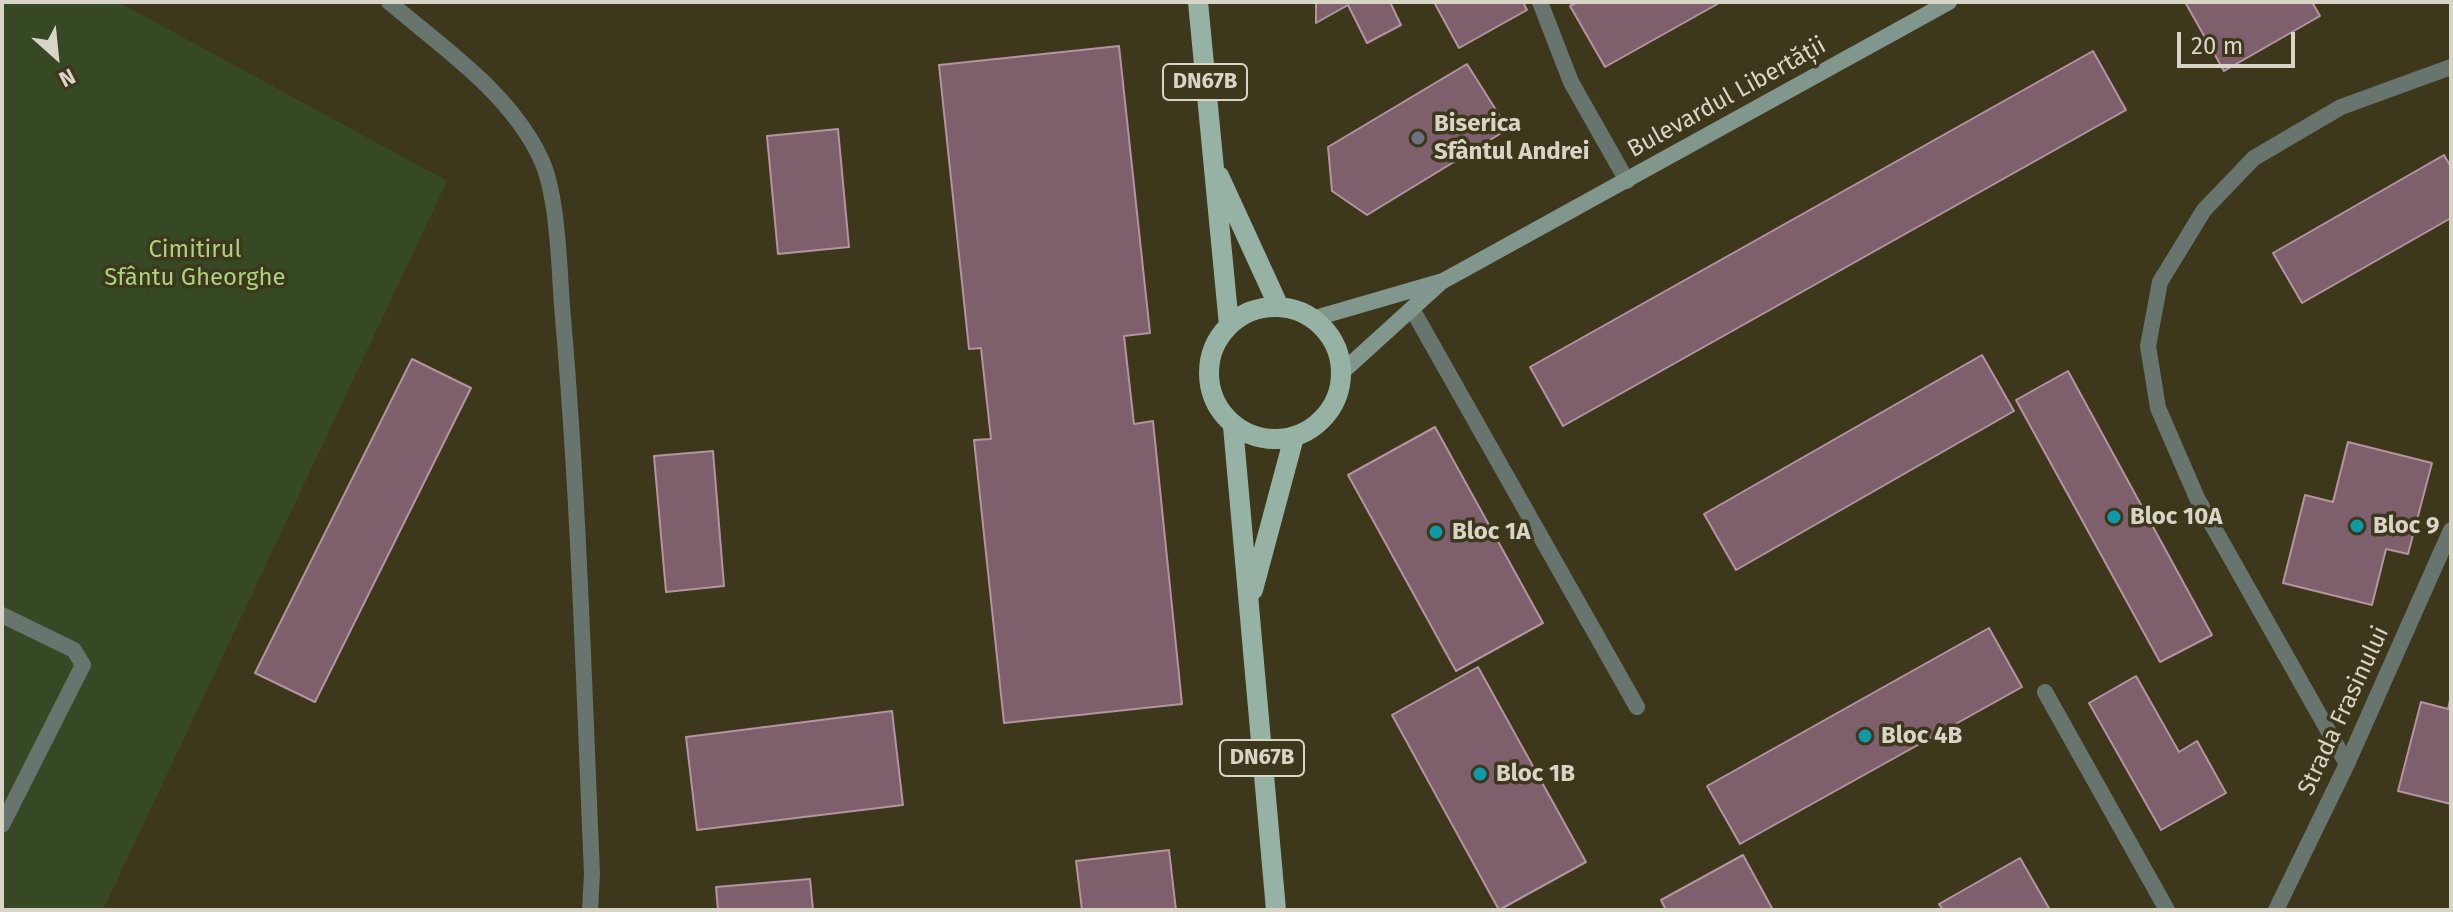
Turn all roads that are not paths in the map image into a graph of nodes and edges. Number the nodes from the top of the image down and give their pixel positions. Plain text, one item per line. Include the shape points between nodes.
1 (389, 2) edge
2 (1198, 2) edge
3 (1540, 2) edge
4 (1949, 2) edge
5 (2451, 67) edge
6 (1212, 162) junction
7 (1627, 181) junction
8 (1443, 281) junction
9 (1279, 307) junction
10 (1412, 309) junction
11 (1312, 319) junction
12 (1229, 325) junction
13 (1341, 373) junction
14 (1233, 426) junction
15 (1294, 437) junction
16 (2451, 530) edge
17 (2445, 565) edge
18 (1249, 605) junction
19 (2, 615) edge
20 (2045, 692) dead end
21 (1637, 707) dead end
22 (2347, 764) junction
23 (2, 825) edge
24 (590, 910) edge
25 (1276, 910) edge
26 (2167, 910) edge
27 (2276, 910) edge

1 - 24 street via 460,61 512,114 541,158 550,194 569,391
2 - 6 main road, DN67B
3 - 7 street via 1571,82
4 - 7 main road, Bulevardul Libertății
5 - 22 street via 2341,107 2254,158 2204,210 2160,282 2148,346 2158,408 2197,498
6 - 9 main road
6 - 12 main road
7 - 8 main road, Bulevardul Libertății
8 - 10 main road, Bulevardul Libertății
8 - 11 main road, Bulevardul Libertății
9 - 11 main road
9 - 12 main road via 1261,308
10 - 13 main road, Bulevardul Libertății
10 - 21 street
11 - 13 main road via 1328,333
12 - 14 main road via 1208,365 1218,408
13 - 15 main road via 1328,413
14 - 15 main road via 1273,440
14 - 18 main road
15 - 18 main road
16 - 17 street, Strada Frasinului
17 - 22 street, Strada Frasinului
18 - 25 main road, DN67B
19 - 23 street via 74,650 83,665
20 - 26 street
22 - 27 street, Strada Frasinului

